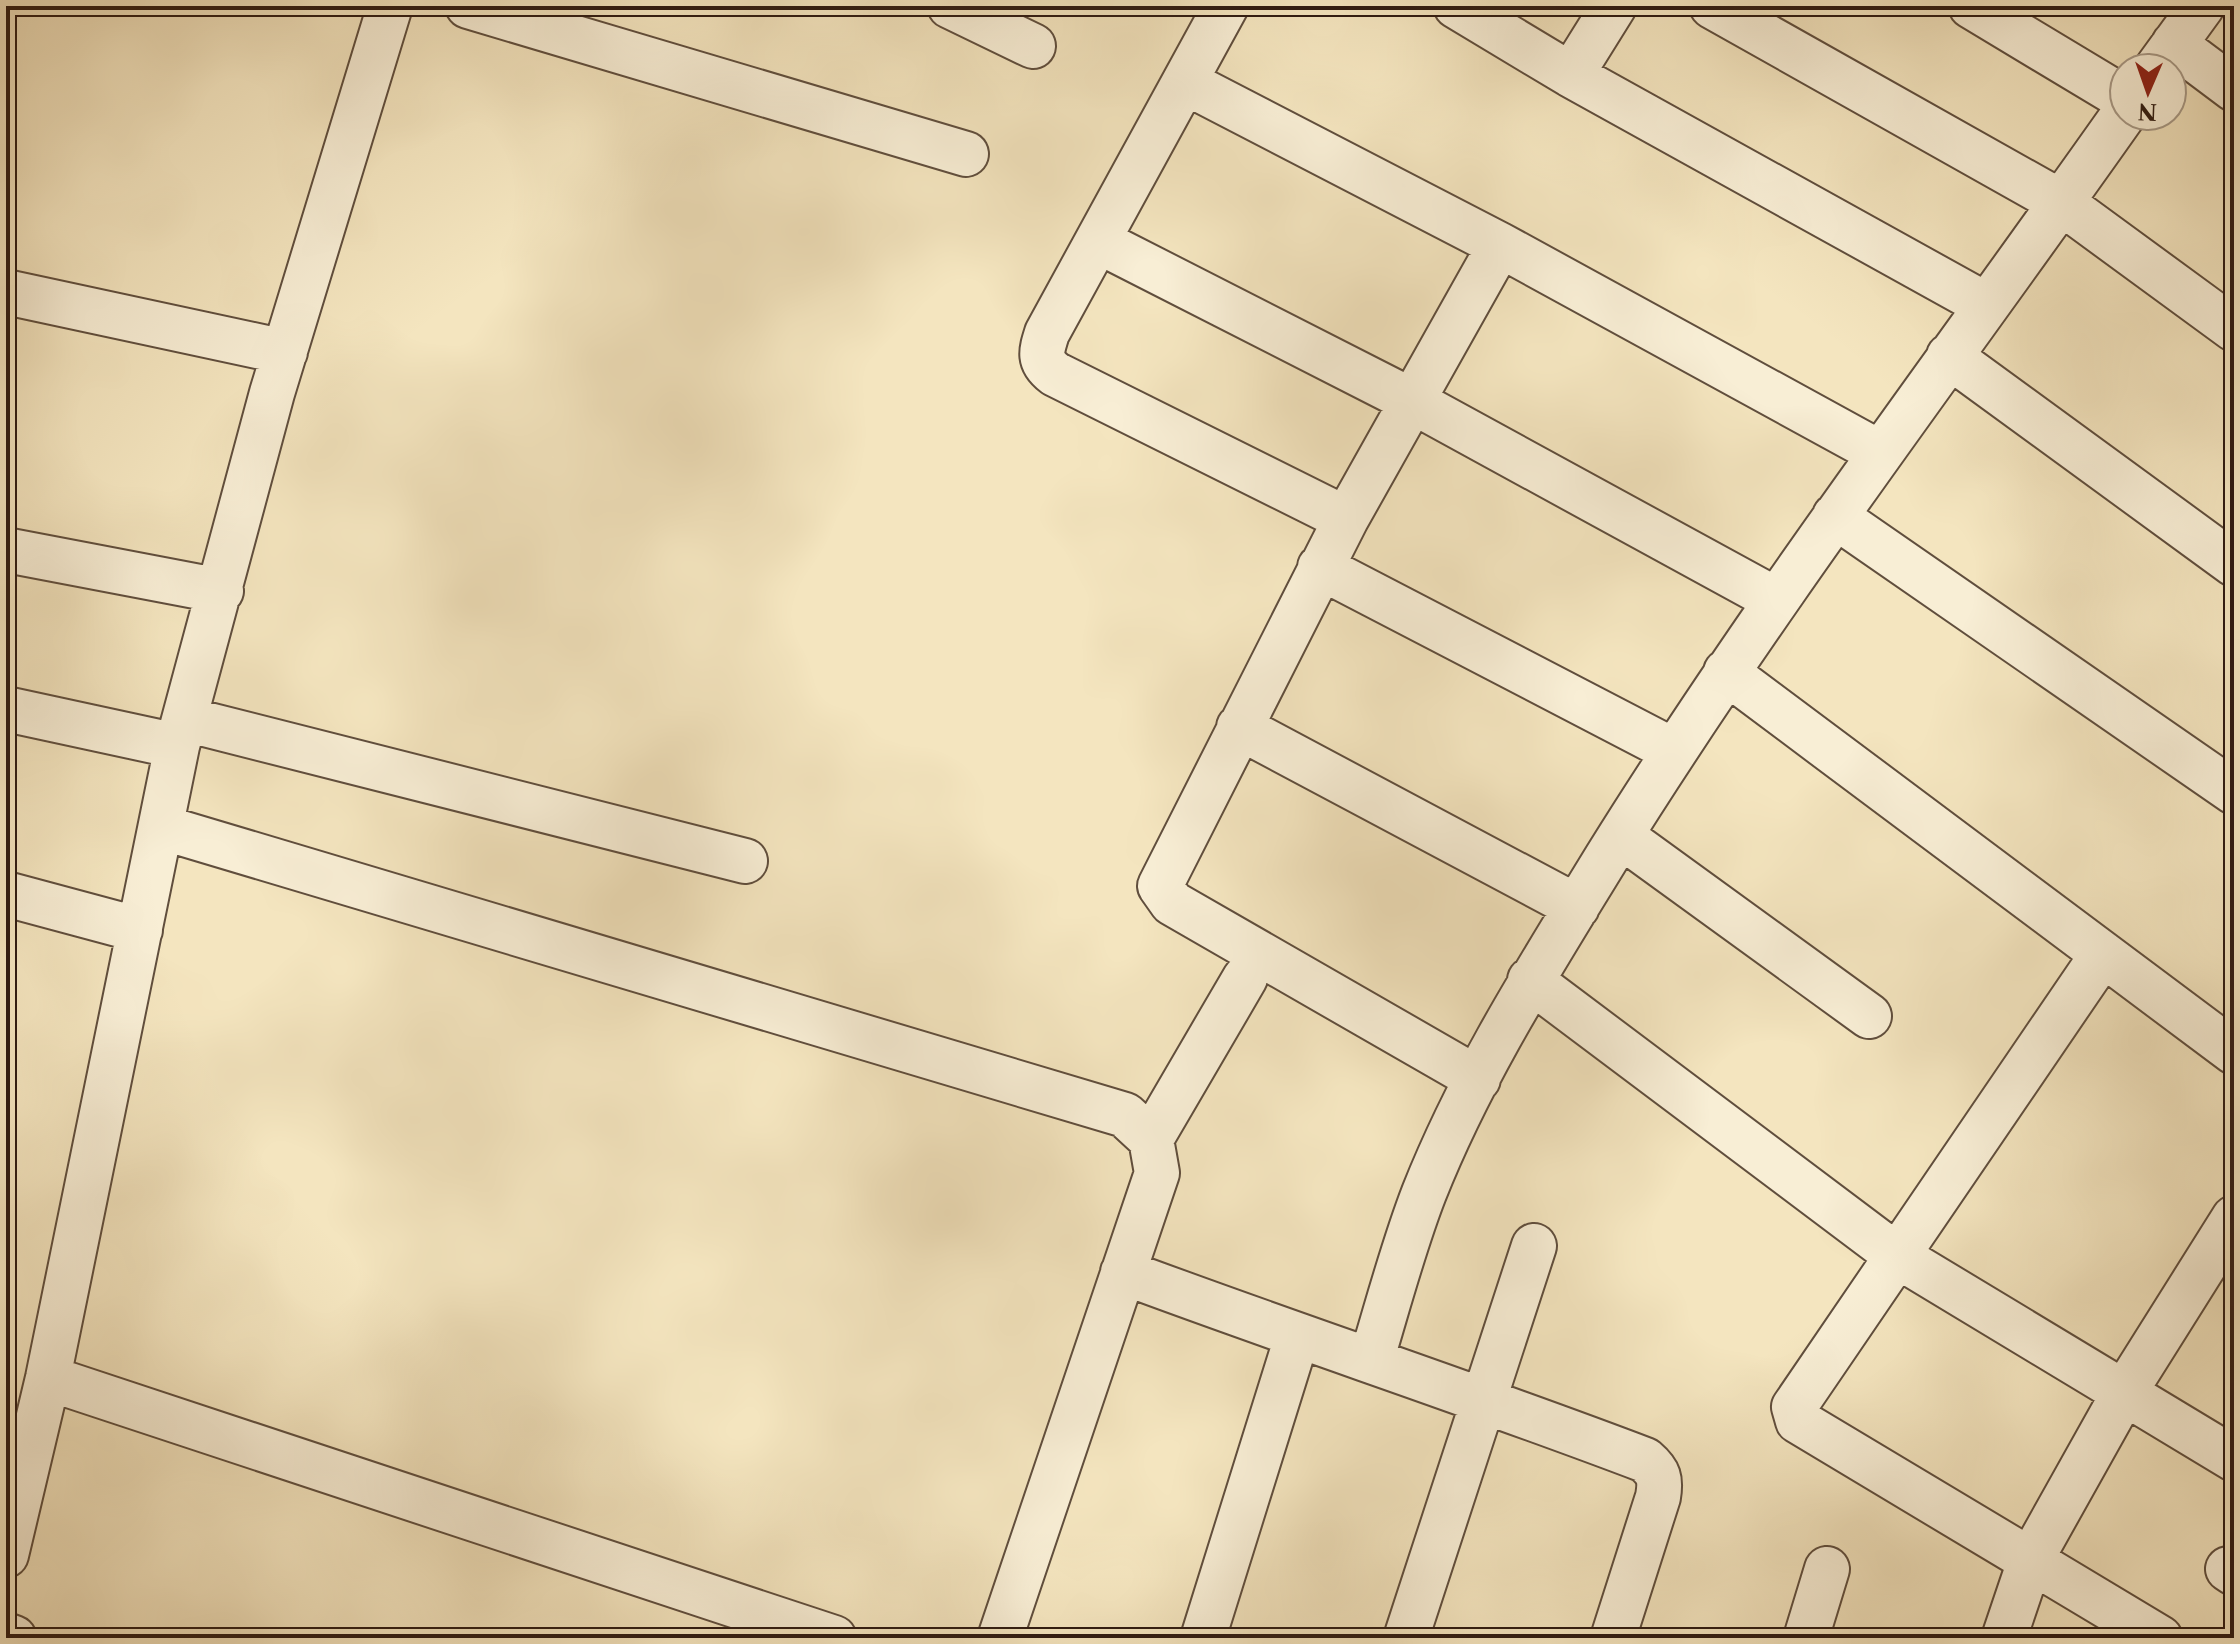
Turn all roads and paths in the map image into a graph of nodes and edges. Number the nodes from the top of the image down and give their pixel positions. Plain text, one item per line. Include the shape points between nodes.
1 (390, 6) edge
2 (468, 6) edge
3 (950, 6) edge
4 (1226, 6) edge
5 (1456, 6) edge
6 (1614, 6) edge
7 (1712, 6) edge
8 (1971, 6) edge
9 (2202, 6) edge
10 (1033, 46) dead end
11 (2169, 52) edge
12 (2188, 67) edge
13 (1571, 75) junction
14 (1187, 83) junction
15 (2108, 88) edge
16 (2234, 89) edge
17 (2111, 132) edge
18 (966, 154) dead end
19 (2062, 203) junction
20 (1098, 241) junction
21 (1500, 245) junction
22 (6, 292) edge
23 (1986, 305) junction
24 (2234, 329) edge
25 (285, 352) junction
26 (1949, 356) junction
27 (1412, 401) junction
28 (1880, 453) junction
29 (1835, 516) junction
30 (1346, 519) junction
31 (6, 550) edge
32 (2234, 564) edge
33 (1320, 567) junction
34 (221, 591) junction
35 (1776, 600) junction
36 (1726, 672) junction
37 (6, 709) edge
38 (1239, 727) junction
39 (181, 732) junction
40 (1674, 751) junction
41 (2234, 792) edge
42 (161, 827) junction
43 (1621, 836) junction
44 (745, 861) dead end
45 (6, 894) edge
46 (1577, 907) junction
47 (140, 930) junction
48 (2103, 954) junction
49 (1245, 978) dead end
50 (1530, 980) junction
51 (1869, 1016) dead end
52 (2234, 1052) edge
53 (1478, 1079) junction
54 (1151, 1139) junction
55 (2234, 1218) edge
56 (1534, 1246) dead end
57 (1896, 1255) junction
58 (1123, 1272) junction
59 (1297, 1337) junction
60 (1371, 1361) junction
61 (48, 1378) junction
62 (2124, 1393) junction
63 (1484, 1399) junction
64 (2234, 1459) edge
65 (6, 1555) edge
66 (2030, 1561) junction
67 (1827, 1569) dead end
68 (6, 1635) edge
69 (14, 1638) edge
70 (834, 1638) edge
71 (1000, 1638) edge
72 (1203, 1638) edge
73 (1406, 1638) edge
74 (1613, 1638) edge
75 (1806, 1638) edge
76 (2004, 1638) edge
77 (2160, 1638) edge

1 - 25 street
2 - 18 street
3 - 10 street
4 - 14 street
5 - 13 street
6 - 13 street
7 - 19 street
8 - 15 street
9 - 11 street
12 - 16 street
13 - 23 street
14 - 20 street
14 - 21 street
17 - 19 street
19 - 23 street
19 - 24 street
20 - 27 street
20 - 30 street via 1047,333 1040,353 1044,365
21 - 27 street
21 - 28 street
22 - 25 street
23 - 26 street
25 - 34 street
26 - 28 street
26 - 32 street
27 - 30 street
27 - 35 street
28 - 29 street
29 - 35 street
29 - 41 street
30 - 33 street
31 - 34 street
33 - 38 street
33 - 40 street
34 - 39 street
35 - 36 street
36 - 40 street
36 - 48 street
37 - 39 street
38 - 46 street
38 - 53 street via 1164,873 1163,895
39 - 42 street
39 - 44 street
40 - 43 street
42 - 47 street
42 - 54 street via 1125,1115
43 - 46 street
43 - 51 street
45 - 47 street
46 - 50 street
47 - 61 street
48 - 52 street
48 - 57 street
49 - 54 street
50 - 53 street
50 - 57 street
53 - 60 street via 1424,1192
54 - 58 street via 1157,1173
55 - 62 street
56 - 63 street
57 - 62 street
57 - 66 street via 1801,1391 1794,1407 1798,1421
58 - 59 street
58 - 71 street
59 - 60 street
59 - 72 street
60 - 63 street
61 - 65 street
61 - 70 street
62 - 64 street
62 - 66 street
63 - 73 street
63 - 74 street via 1645,1460 1656,1470 1661,1481 1658,1497
66 - 76 street
66 - 77 street
67 - 75 street
68 - 69 street

